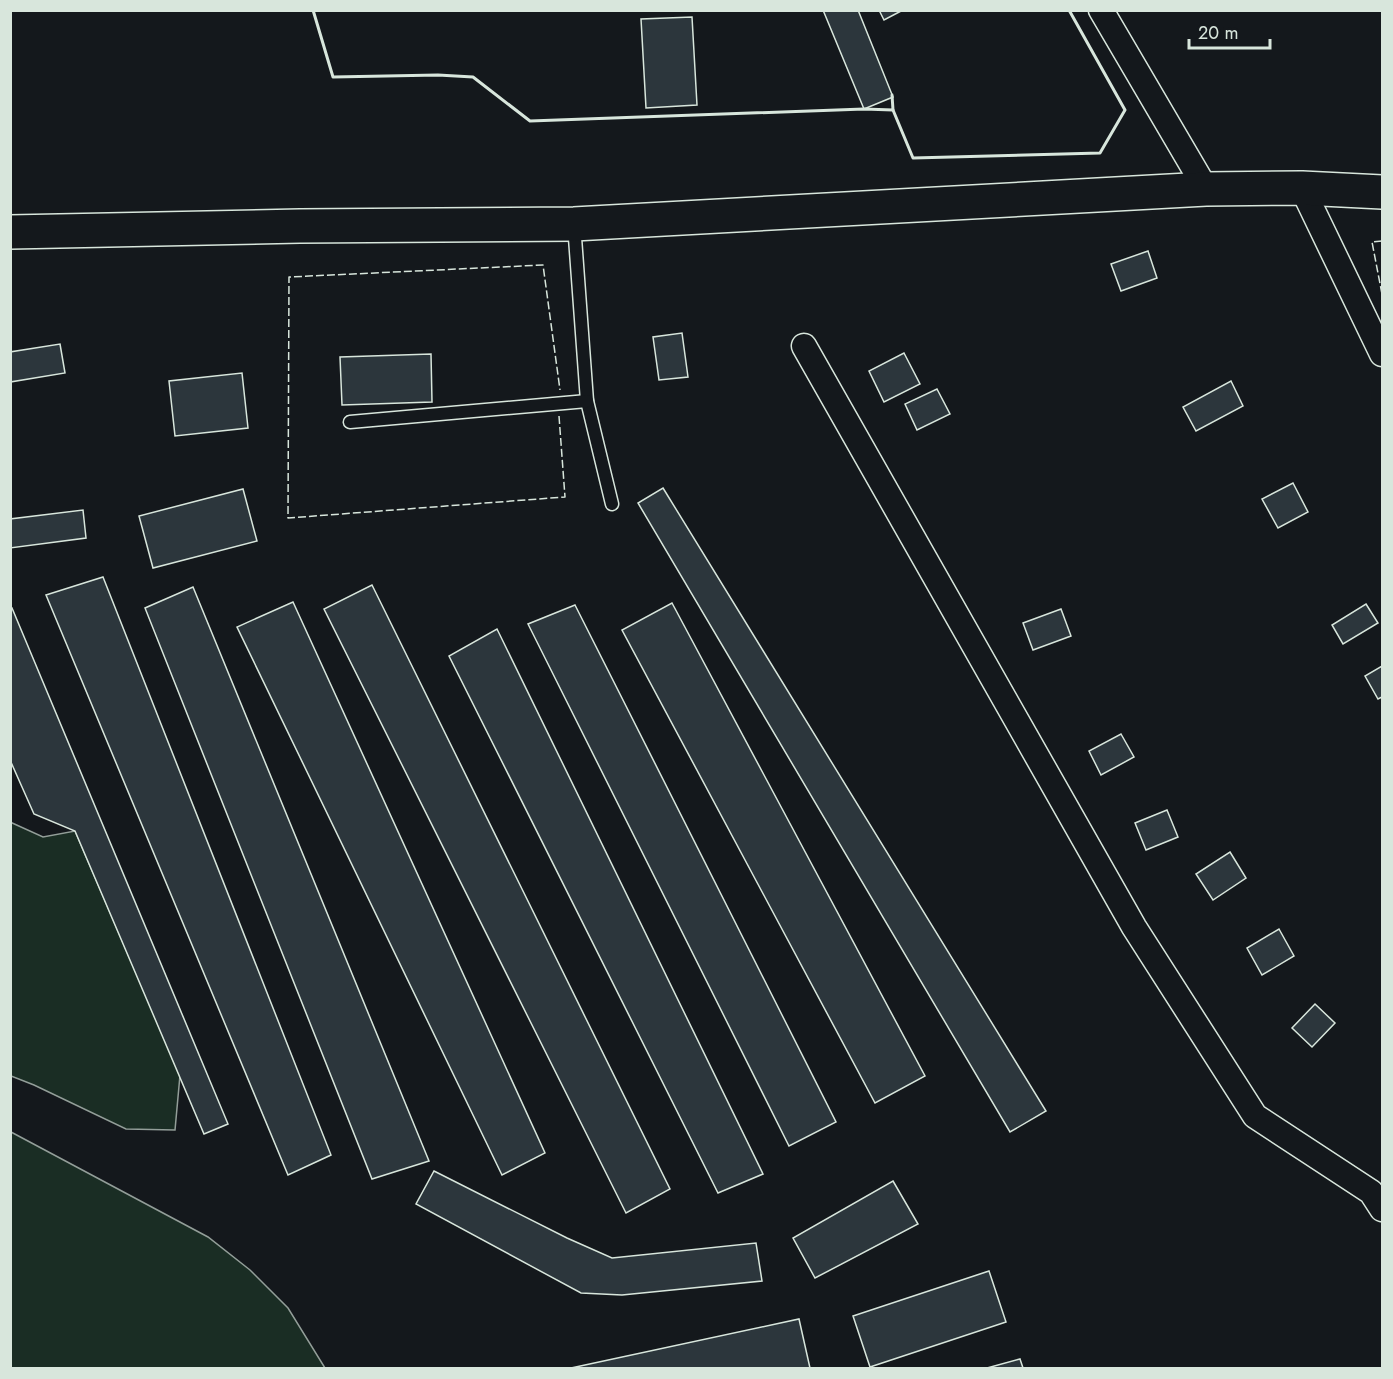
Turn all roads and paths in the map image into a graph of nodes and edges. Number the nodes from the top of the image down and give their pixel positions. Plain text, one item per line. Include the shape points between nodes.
1 (1101, 10) edge
2 (1302, 188) junction
3 (1206, 189) junction
4 (1383, 192) edge
5 (573, 224) junction
6 (10, 232) edge
7 (804, 346) dead end
8 (1383, 354) edge
9 (587, 401) junction
10 (350, 422) dead end
11 (612, 504) dead end
12 (1383, 1209) edge

1 - 3 street
2 - 3 street
2 - 4 street
2 - 8 street
3 - 5 street
5 - 6 street
5 - 9 lane
7 - 12 street via 1134,927 1255,1116 1371,1192
9 - 10 lane
9 - 11 lane

